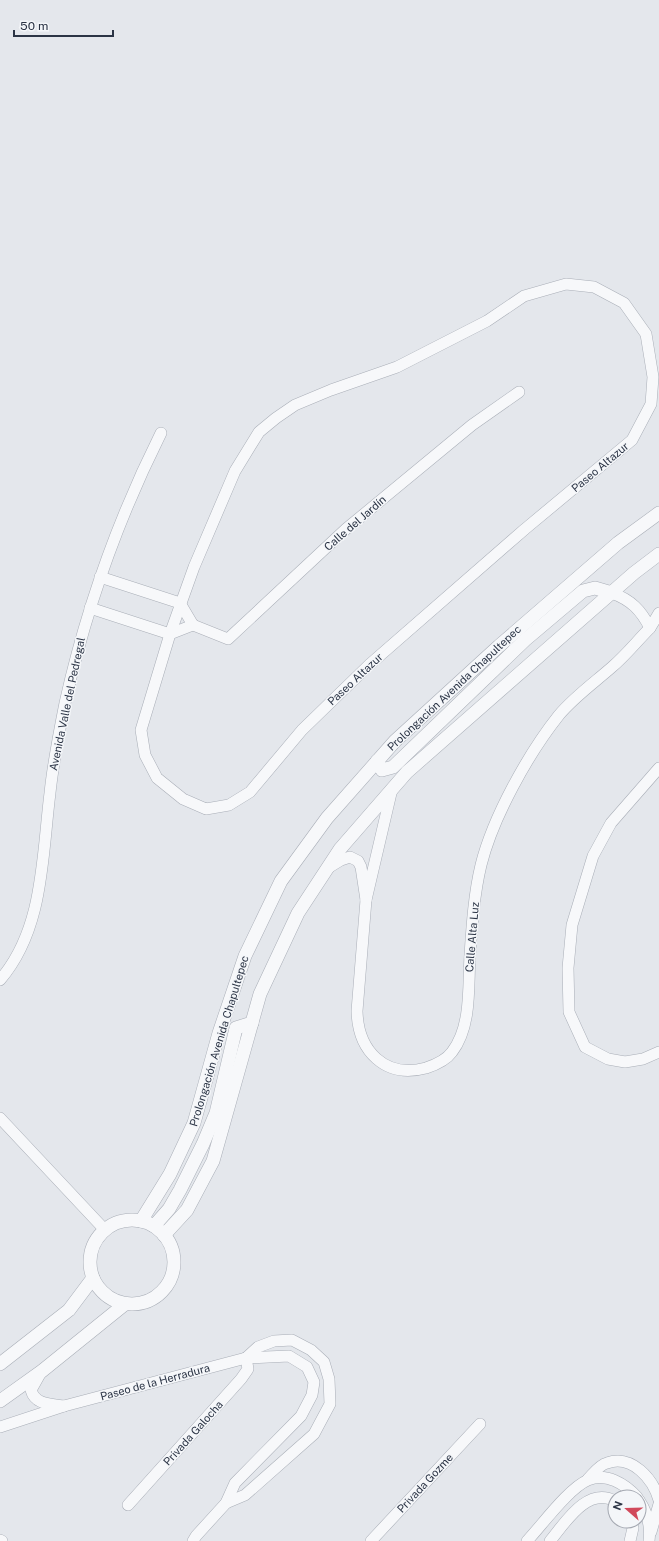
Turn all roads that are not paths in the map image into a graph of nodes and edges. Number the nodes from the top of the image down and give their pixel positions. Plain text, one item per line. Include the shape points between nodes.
1 (519, 392) dead end
2 (161, 433) dead end
3 (659, 513) edge
4 (659, 554) edge
5 (100, 577) junction
6 (612, 593) junction
7 (180, 603) junction
8 (90, 608) junction
9 (659, 613) edge
10 (193, 625) junction
11 (650, 628) junction
12 (170, 634) junction
13 (377, 761) junction
14 (659, 768) edge
15 (392, 789) junction
16 (325, 870) junction
17 (366, 900) junction
18 (0, 980) edge
19 (252, 1023) junction
20 (659, 1052) edge
21 (0, 1118) edge
22 (141, 1221) junction
23 (154, 1226) junction
24 (105, 1230) junction
25 (164, 1235) junction
26 (93, 1278) junction
27 (125, 1304) junction
28 (246, 1358) junction
29 (0, 1364) edge
30 (42, 1371) junction
31 (0, 1401) edge
32 (64, 1406) junction
33 (480, 1424) dead end
34 (0, 1426) edge
35 (588, 1479) junction
36 (627, 1489) edge
37 (607, 1499) edge
38 (659, 1500) edge
39 (226, 1503) junction
40 (659, 1504) edge
41 (128, 1505) dead end
42 (647, 1516) edge
43 (633, 1529) edge
44 (650, 1537) edge
45 (193, 1541) edge
46 (371, 1541) edge
47 (527, 1541) edge
48 (550, 1541) edge
49 (630, 1541) edge

1 - 10 street, Calle del Jardín via 472,425 346,529 228,639
2 - 5 street, Avenida Valle del Pedregal via 138,479
3 - 13 street, Prolongación Avenida Chapultepec via 618,543 499,646 394,741
4 - 6 street
5 - 7 street
5 - 8 street, Avenida Valle del Pedregal
6 - 11 street via 634,604
6 - 13 street via 595,588 583,591 525,640 393,767 382,770
6 - 15 street via 412,767
7 - 10 street
7 - 12 street, Paseo Altazur
7 - 12 street, Paseo Altazur via 216,512 246,451 259,432 295,406 331,390 397,367 486,321 524,296 566,284 594,287 624,303 646,334 653,377 651,404 632,440 369,665 302,730 250,792 229,805 206,809 183,800 157,778 145,755 142,730
8 - 12 street
8 - 18 street, Avenida Valle del Pedregal via 65,704 51,779 36,904 24,943 11,967
9 - 11 street, Calle Alta Luz
10 - 12 street
11 - 17 street, Calle Alta Luz via 560,714 533,752 513,788 495,825 481,864 474,904 466,1018 461,1038 451,1053 434,1066 412,1072 396,1070 378,1061 366,1048 357,1027 356,1011
13 - 22 street, Prolongación Avenida Chapultepec via 327,818 281,881 245,956 194,1123 170,1174
14 - 20 street via 611,823 593,856 572,926 568,968 569,1012 585,1047 608,1059 625,1062 644,1059
15 - 16 street
15 - 17 street, Calle Alta Luz
16 - 17 street, Calle Alta Luz via 350,857 358,861
16 - 19 street via 298,913 260,994
19 - 23 street via 236,1028 216,1113 177,1196
19 - 25 street via 213,1161 187,1210
21 - 24 street
22 - 23 street
22 - 24 street via 128,1220 116,1223
23 - 25 street
24 - 26 street via 91,1251
25 - 27 street via 172,1248 172,1276 164,1289 153,1299 140,1304
26 - 27 street via 100,1290 111,1300
26 - 29 street via 70,1310
27 - 30 street
28 - 32 street, Paseo de la Herradura
28 - 39 street, Paseo de la Herradura via 290,1356 307,1367 314,1382 312,1395 301,1416 235,1483
28 - 39 street, Paseo de la Herradura via 258,1347 274,1341 292,1340 311,1350 324,1362 329,1379 330,1404 314,1434 245,1494
28 - 41 street, Privada Galocha via 248,1369 241,1379
30 - 31 street
30 - 32 street, Paseo de la Herradura via 31,1390 32,1395 38,1401
32 - 34 street, Paseo de la Herradura
33 - 46 street, Privada Gozme
35 - 36 street via 604,1478 618,1482
35 - 38 street via 606,1463 626,1463 646,1475
35 - 47 street via 572,1492
37 - 48 street via 595,1498 575,1510
39 - 45 street, Paseo de la Herradura
40 - 44 street
42 - 44 street
43 - 49 street

